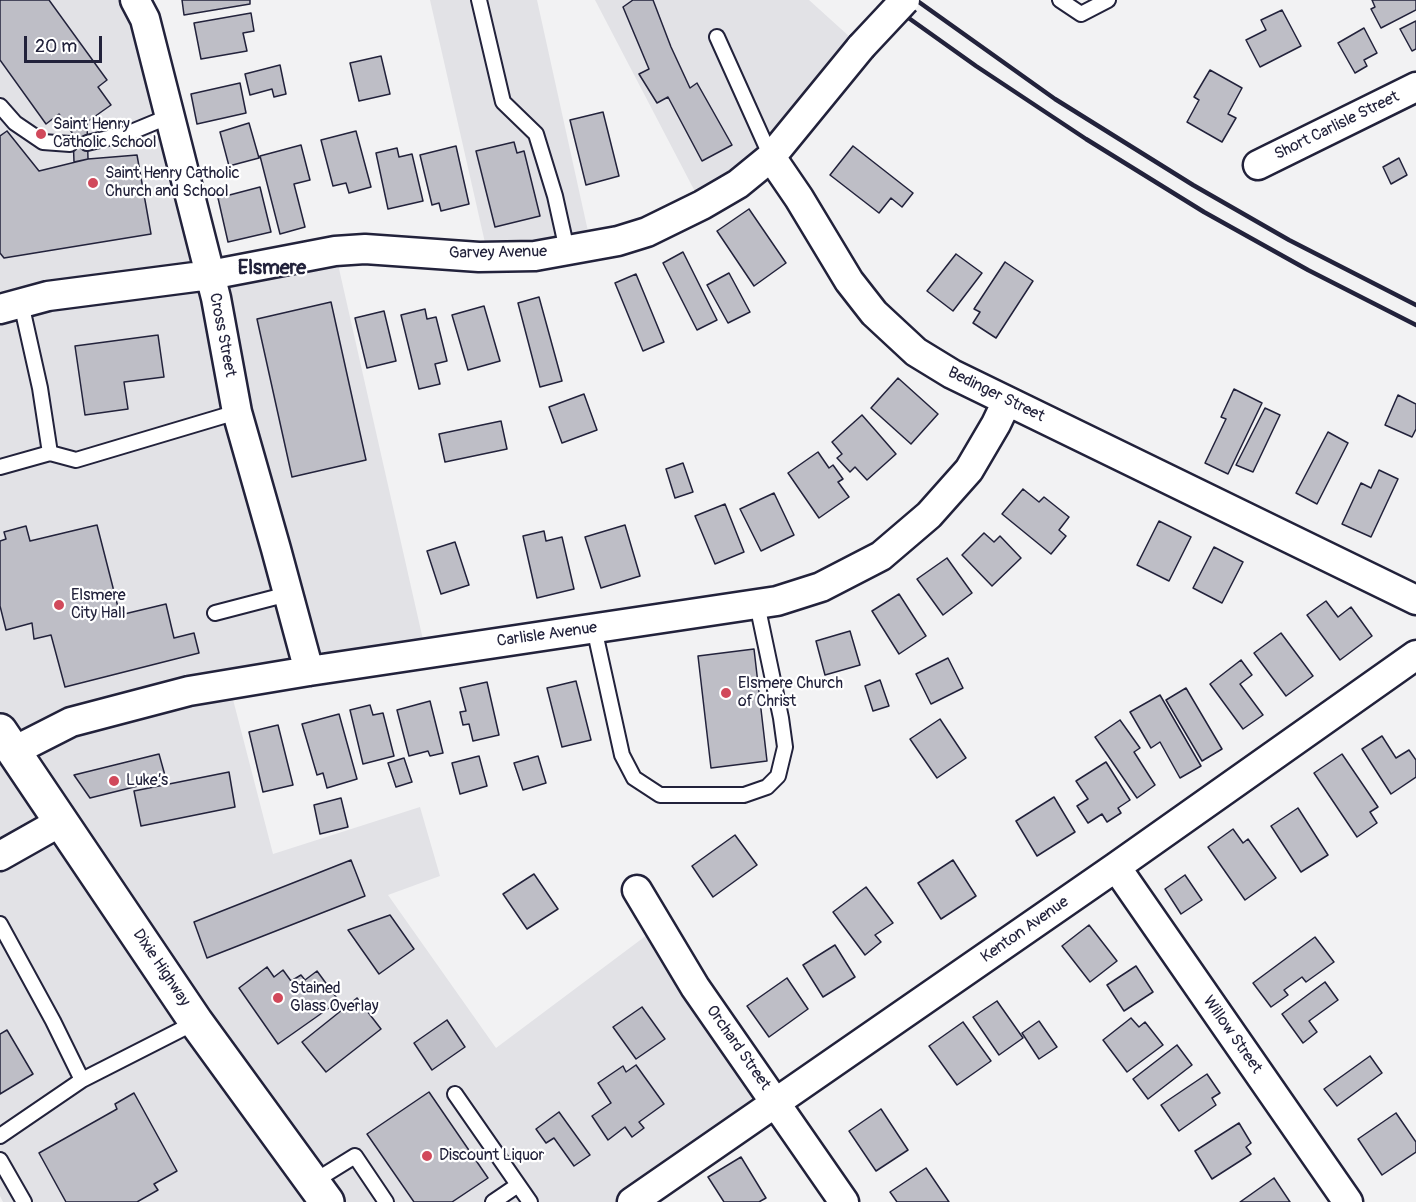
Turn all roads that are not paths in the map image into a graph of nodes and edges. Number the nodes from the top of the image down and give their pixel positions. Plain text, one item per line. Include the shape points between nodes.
1 (135, 0) edge
2 (479, 0) edge
3 (905, 0) edge
4 (1060, 0) edge
5 (1108, 0) edge
6 (717, 37) dead end
7 (1416, 87) edge
8 (0, 106) edge
9 (170, 117) junction
10 (87, 143) dead end
11 (70, 144) dead end
12 (771, 157) junction
13 (1258, 165) dead end
14 (567, 250) junction
15 (210, 275) junction
16 (10, 306) edge
17 (1007, 401) junction
18 (237, 412) junction
19 (51, 453) junction
20 (0, 467) edge
21 (288, 594) junction
22 (1416, 600) edge
23 (757, 604) junction
24 (215, 613) dead end
25 (594, 628) junction
26 (1416, 655) edge
27 (309, 671) junction
28 (7, 741) edge
29 (62, 821) junction
30 (0, 856) edge
31 (1116, 867) junction
32 (637, 890) dead end
33 (0, 924) edge
34 (196, 1022) junction
35 (82, 1080) junction
36 (455, 1094) dead end
37 (776, 1103) junction
38 (0, 1136) edge
39 (0, 1160) edge
40 (518, 1185) junction
41 (315, 1195) edge
42 (24, 1202) edge
43 (386, 1202) edge
44 (493, 1202) edge
45 (530, 1202) edge
46 (632, 1202) edge
47 (844, 1202) edge
48 (1348, 1202) edge

1 - 9 street, Cross Street via 145,19
2 - 14 lane via 503,102 536,134
3 - 12 street, Garvey Avenue, bridge
4 - 5 lane via 1081,14
6 - 12 lane, Bedinger Street
7 - 13 street, Short Carlisle Street
8 - 11 lane via 15,123 43,142
9 - 10 lane via 129,133
9 - 15 street, Cross Street
12 - 14 street, Garvey Avenue via 738,184 646,232
12 - 17 street, Bedinger Street via 874,313 916,352
14 - 15 street, Garvey Avenue via 535,256 479,257 335,250
15 - 16 street, Garvey Avenue via 48,296
15 - 18 street, Cross Street
16 - 19 lane via 40,388
17 - 22 street, Bedinger Street
17 - 23 street, Carlisle Avenue via 969,470 929,515 881,556 820,587
18 - 19 lane via 76,460
18 - 21 street, Cross Street
19 - 20 lane
21 - 24 lane
21 - 27 street, Cross Street
23 - 25 street, Carlisle Avenue
23 - 25 lane via 785,747 778,776 767,787 744,795 660,795 634,778 622,755
25 - 27 street, Carlisle Avenue
26 - 31 street, Kenton Avenue
27 - 28 street, Carlisle Avenue via 189,691
28 - 29 main road, Dixie Highway
29 - 30 street
29 - 34 main road, Dixie Highway
31 - 37 street, Kenton Avenue
31 - 48 street, Willow Street
32 - 37 street, Orchard Street via 695,987
33 - 35 lane
34 - 35 lane
34 - 41 main road, Dixie Highway
35 - 38 lane
36 - 40 lane
37 - 46 street, Kenton Avenue
37 - 47 street, Orchard Street
39 - 42 lane
40 - 44 lane
40 - 45 lane
41 - 43 lane via 355,1156

